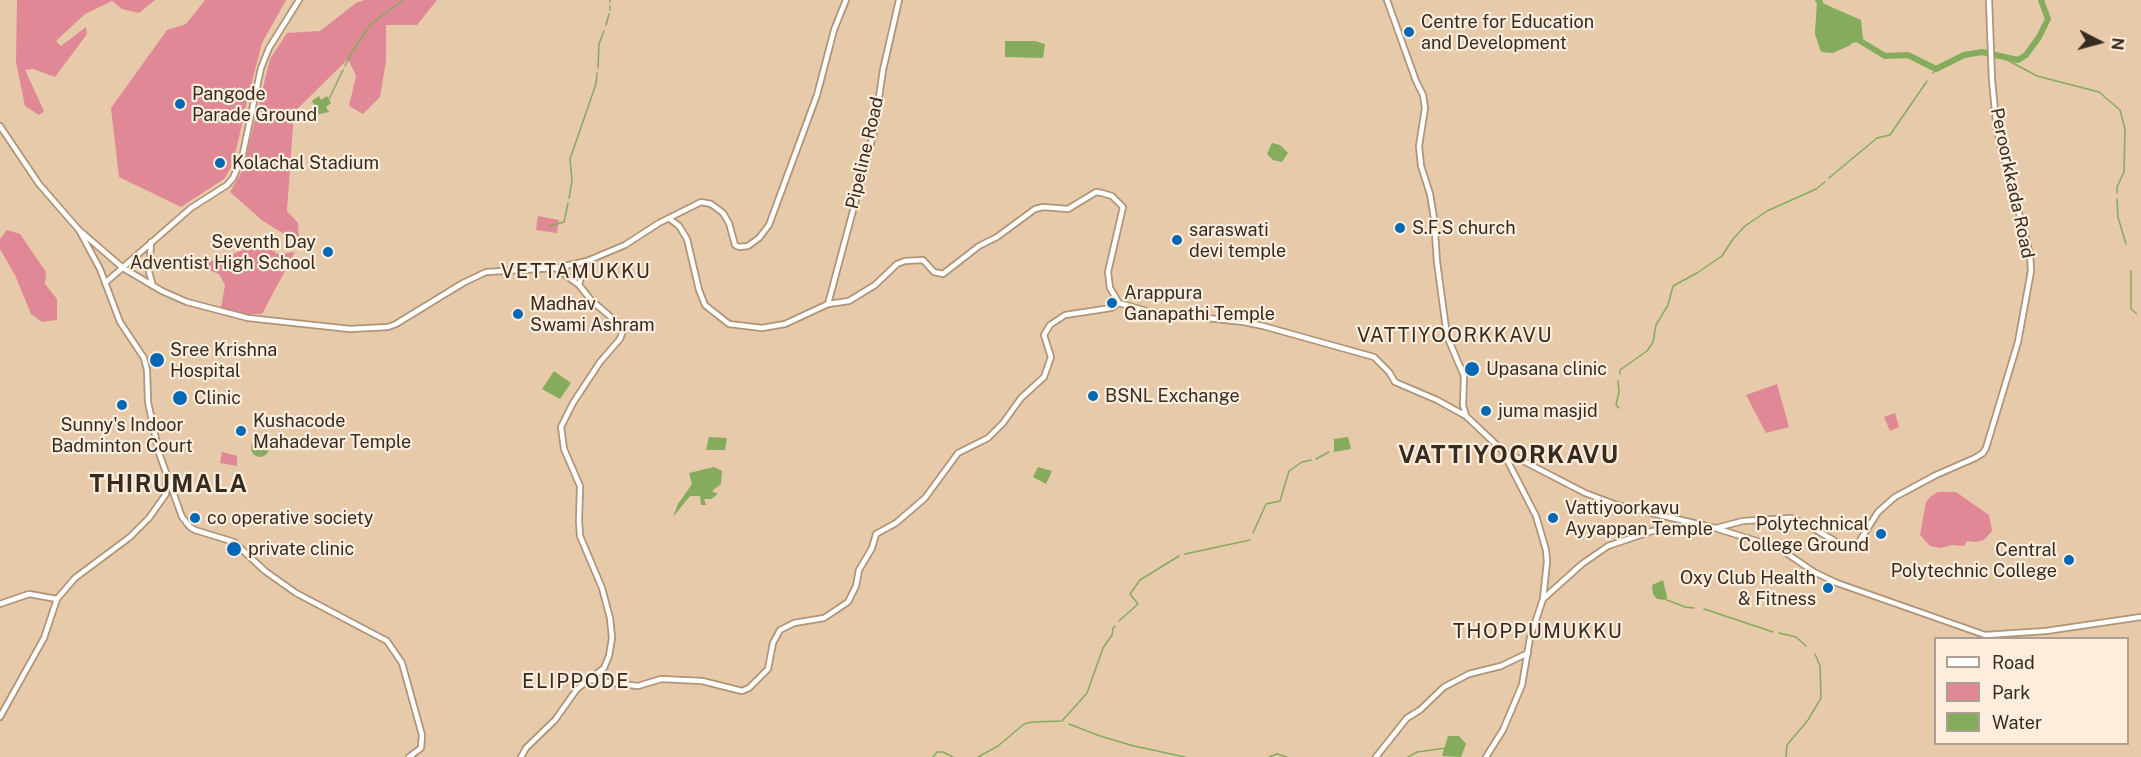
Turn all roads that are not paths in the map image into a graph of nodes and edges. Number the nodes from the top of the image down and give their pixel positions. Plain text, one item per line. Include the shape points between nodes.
1 (299, 0) edge
2 (846, 0) edge
3 (898, 0) edge
4 (1388, 0) edge
5 (1989, 0) edge
6 (0, 126) edge
7 (682, 213) junction
8 (670, 219) junction
9 (679, 226) junction
10 (79, 230) junction
11 (151, 242) junction
12 (587, 261) junction
13 (123, 268) junction
14 (556, 268) junction
15 (105, 283) junction
16 (579, 285) junction
17 (153, 286) junction
18 (1119, 303) junction
19 (828, 304) junction
20 (1466, 416) junction
21 (1502, 450) junction
22 (166, 471) junction
23 (172, 489) junction
24 (166, 494) junction
25 (1715, 528) junction
26 (57, 599) junction
27 (1543, 599) junction
28 (0, 604) edge
29 (2141, 617) edge
30 (1528, 653) junction
31 (598, 675) junction
32 (590, 680) junction
33 (600, 682) junction
34 (0, 717) edge
35 (409, 757) edge
36 (521, 757) edge
37 (1376, 757) edge
38 (1486, 757) edge

1 - 11 main road via 261,68 242,158 233,178
2 - 7 main road via 817,95 764,233 754,243 739,247 717,207 701,202
3 - 19 main road, Pipeline Road via 874,132
4 - 20 main road via 1424,95 1421,166 1431,194 1447,336 1464,376
5 - 25 main road, Peroorkkada Road via 1997,131 2030,254 2031,271 2018,342 1984,452 1900,494 1878,513 1859,542 1852,546 1791,518 1743,521
6 - 10 main road via 39,184
7 - 8 main road
7 - 9 main road
8 - 9 main road
8 - 12 main road
9 - 19 main road via 692,254 703,301 722,320 762,328 785,324
10 - 13 main road
10 - 15 main road
11 - 13 main road
11 - 17 main road via 149,272
12 - 14 main road
12 - 16 main road
13 - 15 main road
13 - 17 main road
14 - 16 main road
14 - 17 main road via 486,272 396,324 360,329 240,316 187,302
15 - 22 main road via 120,322 144,358 148,402
16 - 31 main road via 623,331 573,402 561,427 564,449 580,486 580,536 602,588 612,628 609,656
18 - 19 main road via 1110,288 1108,272 1124,207 1112,196 1096,192 1068,209 1043,207 1027,213 943,274 934,272 925,261 909,260 897,264 861,295
18 - 20 main road via 1150,312 1263,326 1374,357 1395,382
18 - 33 main road via 1111,308 1065,315 1050,325 1044,335 1051,357 1044,377 988,438 958,453 925,498 896,523 879,531 848,602 824,618 794,623 780,630 768,669 754,684 742,691 702,681 661,680 638,686
20 - 21 main road
21 - 25 main road via 1617,505
21 - 27 main road via 1536,516 1546,550
22 - 23 main road
22 - 24 main road
23 - 24 main road
23 - 35 main road via 190,527 234,542 285,586 378,635 394,648 402,663 422,735 421,748
24 - 26 main road via 136,532 75,578
25 - 27 main road via 1652,531 1608,546
25 - 29 main road via 1779,548 1837,583 1985,635 2046,631
26 - 28 main road via 28,594
26 - 34 main road via 44,638
27 - 30 main road
30 - 37 main road via 1444,687 1407,718
30 - 38 main road via 1517,699
31 - 32 main road
31 - 33 main road
32 - 33 main road
32 - 36 main road via 574,693

